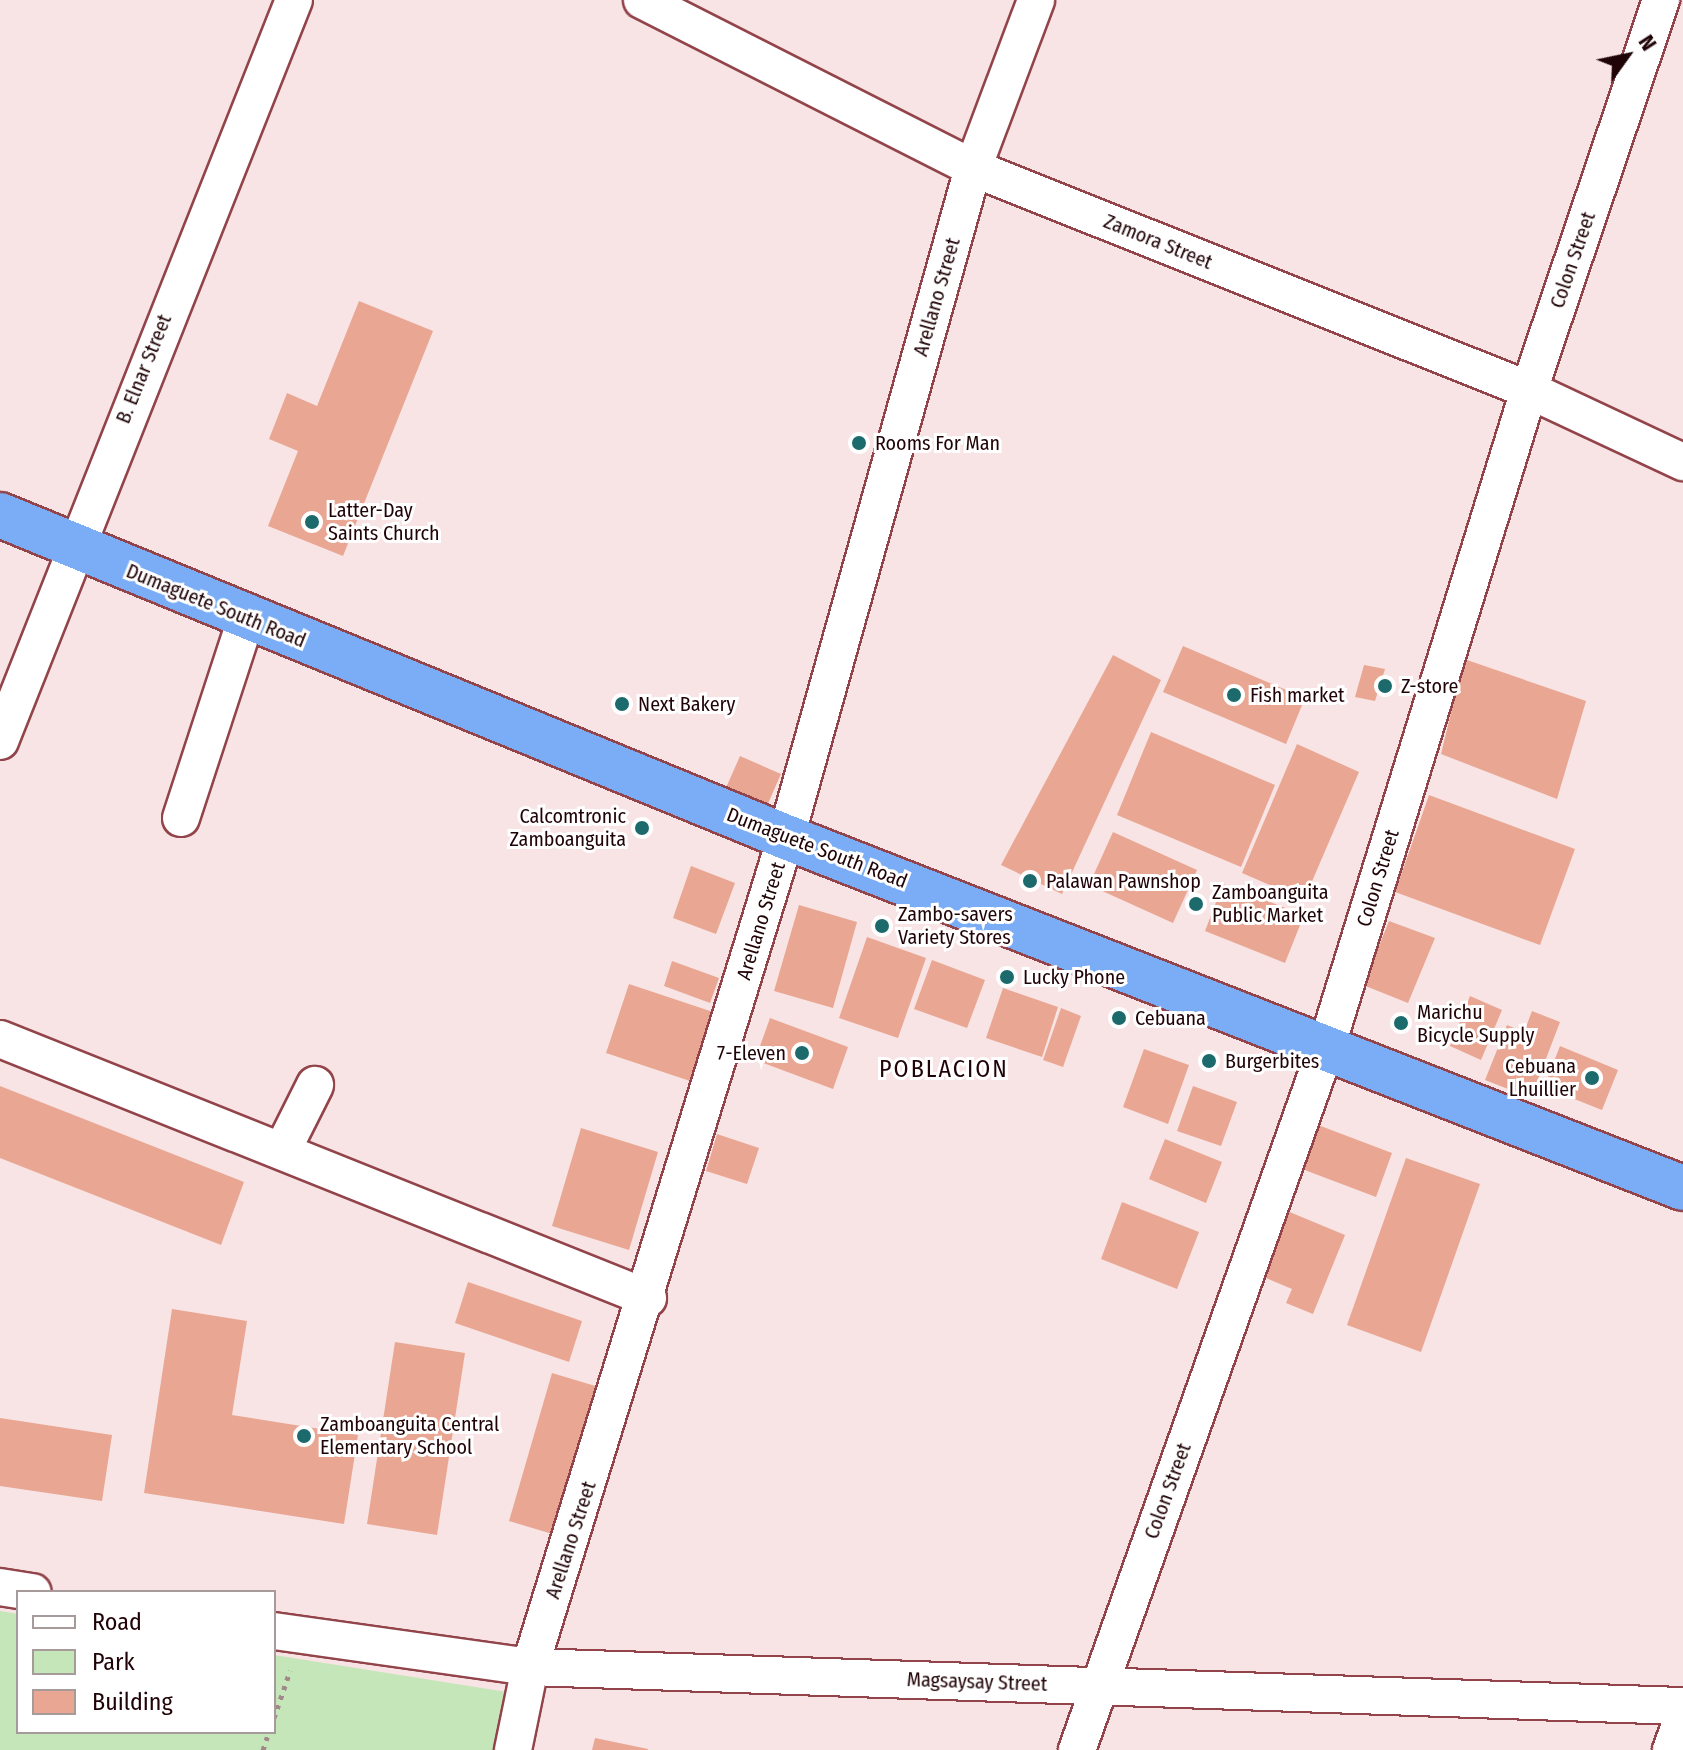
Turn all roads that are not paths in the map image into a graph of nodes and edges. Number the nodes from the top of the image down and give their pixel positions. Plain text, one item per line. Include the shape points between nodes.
1 (294, 0) edge
2 (642, 0) edge
3 (1036, 0) edge
4 (1661, 0) edge
5 (973, 168) junction
6 (1529, 390) junction
7 (1683, 462) edge
8 (0, 515) edge
9 (73, 546) junction
10 (246, 619) junction
11 (0, 741) edge
12 (181, 818) dead end
13 (786, 837) junction
14 (0, 1039) edge
15 (1327, 1045) junction
16 (315, 1085) dead end
17 (282, 1151) junction
18 (1683, 1188) edge
19 (648, 1298) junction
20 (0, 1587) edge
21 (20, 1590) edge
22 (288, 1634) edge
23 (530, 1667) junction
24 (1098, 1686) junction
25 (1683, 1706) edge
26 (1683, 1717) edge
27 (513, 1750) edge
28 (1077, 1750) edge
29 (1671, 1750) edge

1 - 9 street, B. Elnar Street
2 - 5 street, Zamora Street
3 - 5 street, Arellano Street
4 - 6 street, Colon Street
5 - 6 street, Zamora Street
5 - 13 street, Arellano Street
6 - 7 street, Zamora Street
6 - 15 street, Colon Street
8 - 9 highway, Dumaguete South Road
9 - 10 highway, Dumaguete South Road
9 - 11 street, B. Elnar Street
10 - 12 street
10 - 13 highway, Dumaguete South Road
13 - 15 highway, Dumaguete South Road
13 - 19 street, Arellano Street
14 - 17 street
15 - 18 highway, Dumaguete South Road
15 - 24 street, Colon Street
16 - 17 street
17 - 19 street
19 - 23 street, Arellano Street
20 - 21 street
22 - 23 street, Magsaysay Street
23 - 24 street, Magsaysay Street
23 - 27 street, Arellano Street
24 - 25 street, Magsaysay Street
24 - 28 street, Colon Street
26 - 29 street

